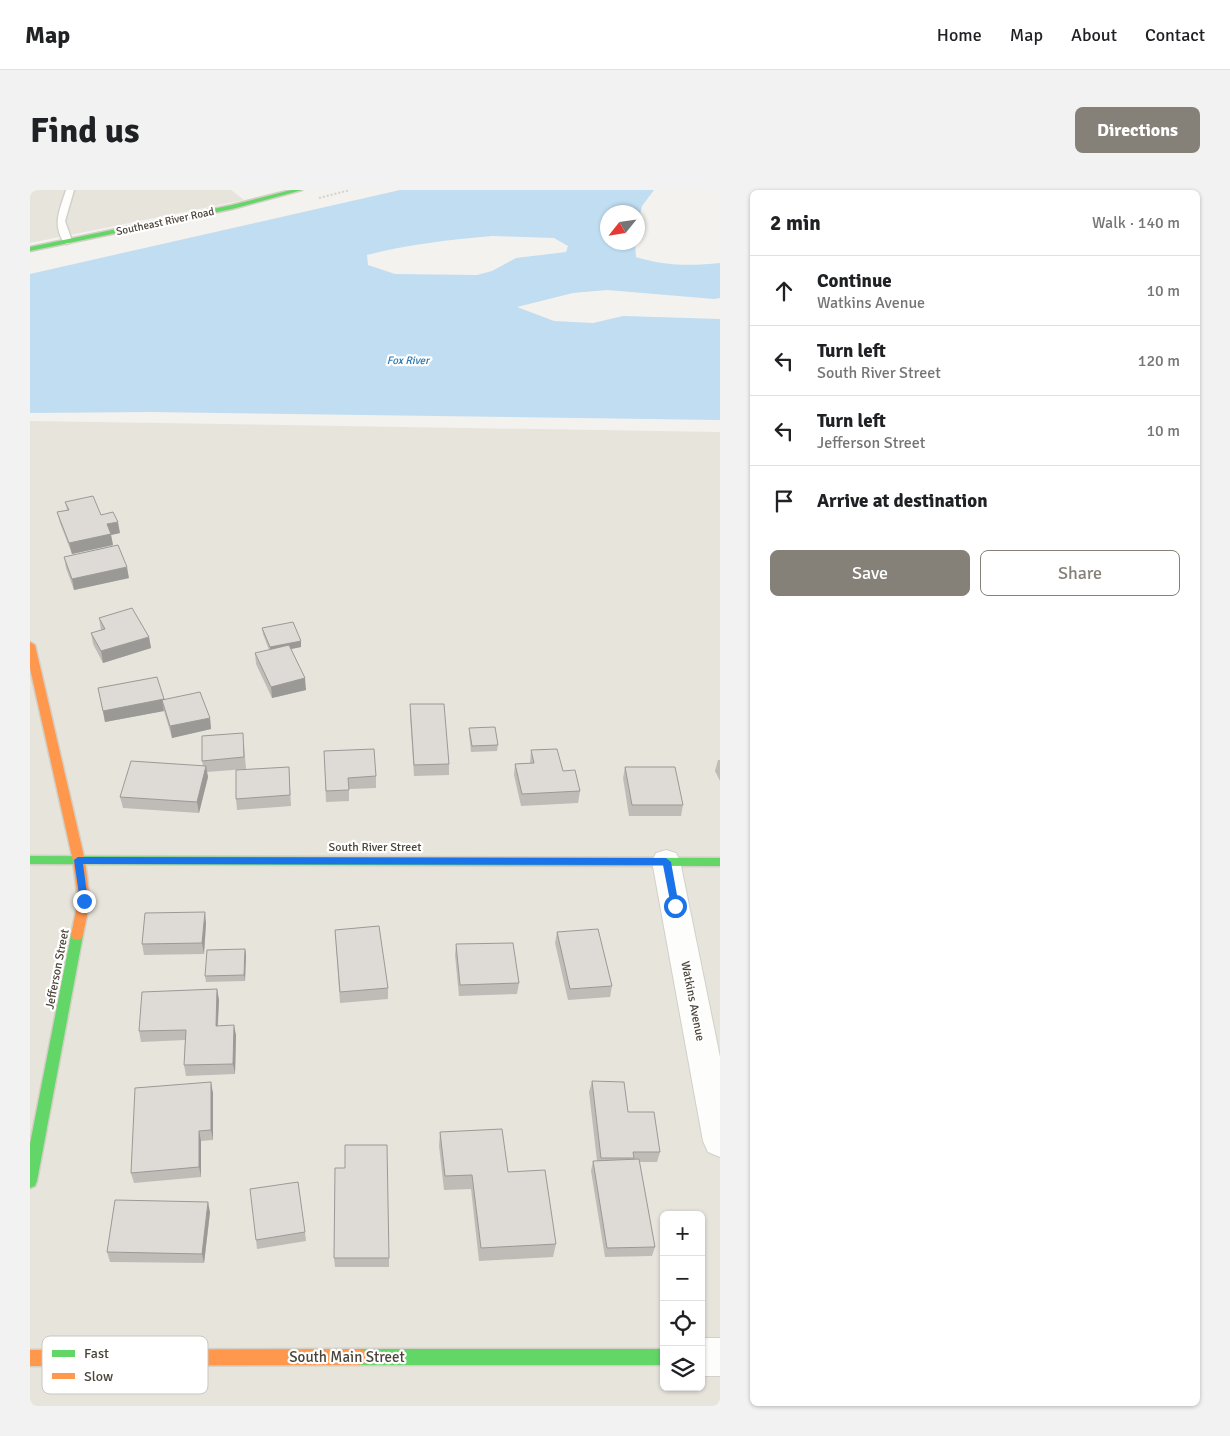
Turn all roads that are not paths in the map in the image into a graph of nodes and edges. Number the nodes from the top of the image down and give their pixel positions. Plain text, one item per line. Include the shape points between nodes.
1 (70, 190) edge
2 (298, 190) edge
3 (67, 241) junction
4 (30, 249) edge
5 (30, 645) edge
6 (30, 860) edge
7 (78, 860) junction
8 (666, 862) junction
9 (720, 862) edge
10 (30, 1080) edge
11 (49, 1080) junction
12 (720, 1141) edge
13 (30, 1181) edge
14 (660, 1357) edge
15 (705, 1357) edge
16 (720, 1357) edge
17 (208, 1358) edge

1 - 3 lane via 60,218 60,230
2 - 3 street, Southeast River Road
3 - 4 street, Southeast River Road
5 - 7 street, Jefferson Street
6 - 7 street, South River Street
7 - 8 street, South River Street
7 - 11 street, Jefferson Street via 84,901
8 - 9 street, South River Street
8 - 12 street, Watkins Avenue
10 - 11 lane
11 - 13 street, Jefferson Street
14 - 17 street, South Main Street
15 - 16 street

